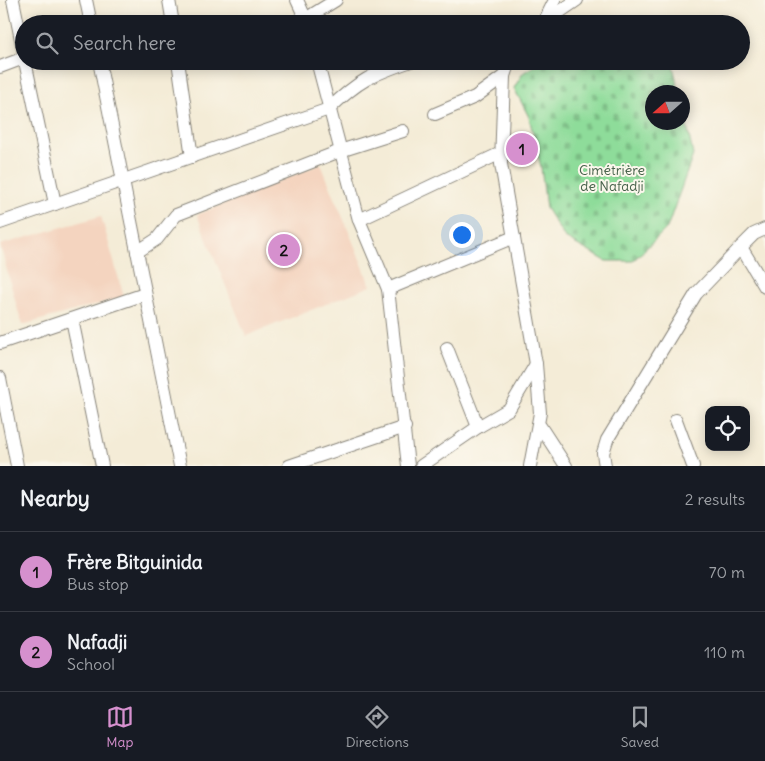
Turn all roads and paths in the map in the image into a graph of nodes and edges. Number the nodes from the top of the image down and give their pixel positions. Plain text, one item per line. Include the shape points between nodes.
1 (12, 0) edge
2 (86, 0) edge
3 (170, 0) edge
4 (297, 0) edge
5 (336, 0) edge
6 (555, 0) edge
7 (577, 0) edge
8 (15, 15) edge
9 (89, 15) edge
10 (172, 15) edge
11 (305, 15) edge
12 (316, 15) edge
13 (547, 15) edge
14 (555, 15) edge
15 (15, 63) edge
16 (0, 67) edge
17 (27, 70) edge
18 (101, 70) edge
19 (179, 70) edge
20 (319, 70) edge
21 (384, 70) edge
22 (506, 70) edge
23 (504, 76) junction
24 (329, 109) junction
25 (434, 114) dead end
26 (404, 131) dead end
27 (340, 151) junction
28 (501, 153) junction
29 (192, 157) junction
30 (123, 181) junction
31 (55, 204) junction
32 (359, 220) junction
33 (0, 223) edge
34 (765, 228) edge
35 (514, 237) junction
36 (741, 247) junction
37 (137, 252) junction
38 (765, 287) edge
39 (388, 289) junction
40 (145, 294) junction
41 (72, 319) junction
42 (0, 343) edge
43 (447, 348) dead end
44 (536, 364) junction
45 (0, 378) edge
46 (676, 420) dead end
47 (540, 426) junction
48 (406, 427) junction
49 (478, 427) junction
50 (17, 466) edge
51 (102, 466) edge
52 (180, 466) edge
53 (289, 466) edge
54 (408, 466) edge
55 (421, 466) edge
56 (530, 466) edge
57 (566, 466) edge
58 (605, 466) edge
59 (693, 466) edge

1 - 8 street
2 - 9 street
3 - 10 street
4 - 11 street
5 - 12 street
6 - 13 street
7 - 14 street
15 - 16 street
17 - 31 street
18 - 30 street
19 - 29 street
20 - 24 street
21 - 24 street via 354,85
22 - 23 street
23 - 25 street via 476,98
23 - 28 street
24 - 27 street
24 - 29 street
26 - 27 street
27 - 32 street
27 - 37 street via 176,215 157,239
28 - 32 street
28 - 35 street
29 - 30 street
30 - 31 street
30 - 37 street
31 - 33 street
32 - 39 street
34 - 36 street
35 - 39 street
35 - 44 street
36 - 38 street
36 - 58 street via 696,294 607,440 603,453
37 - 40 street
39 - 48 street
40 - 41 street
40 - 52 street
41 - 42 street
41 - 51 street
43 - 49 street
44 - 47 street
44 - 49 street via 509,409
45 - 50 street
46 - 59 street
47 - 56 street
47 - 57 street
48 - 53 street
48 - 54 street
49 - 55 street

